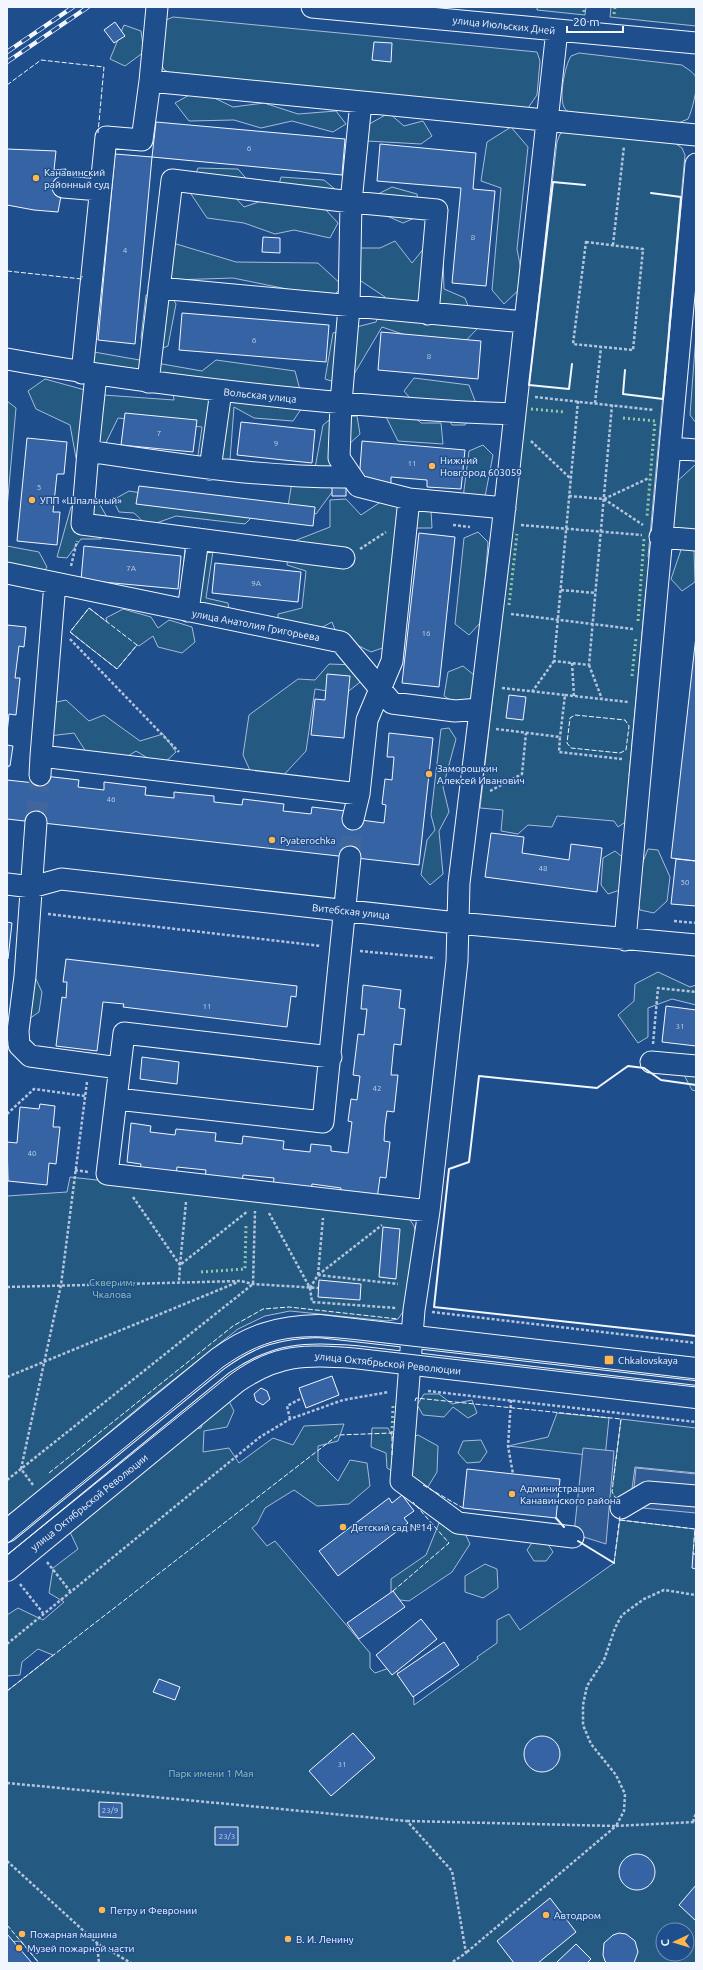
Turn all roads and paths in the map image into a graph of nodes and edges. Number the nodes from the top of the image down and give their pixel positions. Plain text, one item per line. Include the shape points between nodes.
1 (157, 7) edge
2 (312, 7) edge
3 (557, 30) junction
4 (696, 43) edge
5 (150, 81) junction
6 (361, 102) junction
7 (548, 119) junction
8 (696, 135) edge
9 (696, 164) edge
10 (621, 171) dead end
11 (63, 187) dead end
12 (100, 190) junction
13 (351, 202) junction
14 (613, 245) junction
15 (159, 288) junction
16 (349, 307) junction
17 (428, 314) junction
18 (525, 322) junction
19 (688, 325) edge
20 (601, 347) junction
21 (7, 359) edge
22 (89, 374) junction
23 (148, 382) junction
24 (221, 391) junction
25 (578, 401) junction
26 (341, 403) junction
27 (595, 403) junction
28 (612, 405) junction
29 (515, 411) junction
30 (673, 412) junction
31 (670, 448) junction
32 (696, 450) edge
33 (88, 451) junction
34 (210, 469) junction
35 (351, 477) junction
36 (571, 480) junction
37 (569, 496) junction
38 (409, 499) junction
39 (604, 499) junction
40 (504, 516) junction
41 (82, 524) junction
42 (566, 529) junction
43 (601, 532) junction
44 (660, 537) junction
45 (198, 539) junction
46 (696, 540) edge
47 (344, 558) dead end
48 (7, 573) edge
49 (61, 584) junction
50 (560, 590) junction
51 (596, 593) junction
52 (188, 611) junction
53 (492, 612) junction
54 (558, 620) junction
55 (52, 622) junction
56 (593, 624) junction
57 (652, 632) junction
58 (554, 661) junction
59 (572, 663) junction
60 (589, 665) junction
61 (483, 686) junction
62 (381, 688) junction
63 (532, 692) junction
64 (565, 695) junction
65 (574, 696) junction
66 (602, 699) junction
67 (645, 704) junction
68 (479, 718) junction
69 (526, 733) junction
70 (560, 737) junction
71 (180, 752) dead end
72 (640, 761) junction
73 (359, 794) junction
74 (468, 802) junction
75 (353, 819) tunnel mouth
76 (36, 822) tunnel mouth
77 (350, 857) tunnel mouth
78 (7, 884) edge
79 (32, 887) junction
80 (345, 910) junction
81 (30, 912) junction
82 (667, 921) dead end
83 (457, 923) junction
84 (696, 923) edge
85 (625, 940) junction
86 (696, 945) edge
87 (341, 949) junction
88 (435, 958) dead end
89 (16, 975) edge
90 (696, 992) edge
91 (331, 1057) junction
92 (651, 1062) joint
93 (89, 1064) junction
94 (696, 1066) edge
95 (119, 1068) junction
96 (85, 1096) junction
97 (117, 1099) junction
98 (7, 1114) edge
99 (118, 1175) junction
100 (188, 1183) junction
101 (255, 1198) junction
102 (324, 1199) junction
103 (428, 1211) junction
104 (386, 1222) dead end
105 (180, 1265) junction
106 (318, 1276) junction
107 (240, 1281) junction
108 (179, 1282) junction
109 (252, 1284) junction
110 (400, 1284) dead end
111 (61, 1285) junction
112 (7, 1287) edge
113 (310, 1288) junction
114 (318, 1288) dead end
115 (414, 1310) junction
116 (412, 1337) junction
117 (696, 1343) edge
118 (44, 1363) junction
119 (409, 1364) junction
120 (696, 1369) edge
121 (7, 1377) edge
122 (407, 1388) junction
123 (696, 1397) edge
124 (302, 1398) dead end
125 (511, 1400) junction
126 (290, 1419) junction
127 (696, 1422) edge
128 (21, 1469) junction
129 (513, 1474) dead end
130 (7, 1480) edge
131 (36, 1488) dead end
132 (696, 1496) edge
133 (621, 1508) dead end
134 (7, 1531) edge
135 (573, 1538) dead end
136 (43, 1557) dead end
137 (13, 1576) edge
138 (70, 1591) junction
139 (696, 1595) edge
140 (43, 1613) junction
141 (7, 1644) edge
142 (7, 1783) edge
143 (696, 1814) edge
144 (407, 1821) junction
145 (694, 1822) edge
146 (616, 1826) junction
147 (7, 1861) edge
148 (97, 1943) junction
149 (466, 1953) junction
150 (99, 1963) edge
151 (131, 1963) edge
152 (451, 1963) edge

1 - 5 street
2 - 3 street, улица Июльских Дней
3 - 4 street, улица Июльских Дней
3 - 7 street
5 - 6 street
5 - 12 street via 142,140 106,138
6 - 7 street
6 - 13 street
7 - 8 street
7 - 18 street
9 - 19 street
10 - 14 path
11 - 12 street
12 - 22 street
13 - 15 street via 172,180
13 - 16 street
13 - 17 street via 437,210
14 - 20 path via 586,242 573,344
14 - 20 path via 643,249 633,350
15 - 16 street
15 - 23 street
16 - 17 street
16 - 26 street
17 - 18 street
18 - 29 street
19 - 30 street
20 - 27 path
21 - 22 street, Вольская улица
22 - 23 street, Вольская улица
22 - 33 street
23 - 24 street, Вольская улица
24 - 26 street, Вольская улица
24 - 34 street
25 - 27 path
25 - 29 path
25 - 36 path
26 - 29 street, Вольская улица
26 - 35 street via 339,458
27 - 28 path
28 - 30 path
28 - 39 path
29 - 36 path
29 - 40 street
30 - 31 street
31 - 32 street
31 - 44 street
33 - 34 street
33 - 41 street
34 - 35 street
35 - 38 street via 358,486
36 - 37 path
37 - 39 path
37 - 42 path
38 - 40 street
38 - 62 street via 392,661
39 - 43 path
39 - 44 path
40 - 42 path
40 - 53 street
41 - 45 street
41 - 49 path
42 - 43 path
42 - 50 path
43 - 44 path
43 - 51 path
44 - 46 street
44 - 57 street
45 - 47 street
45 - 52 street
48 - 49 street, улица Анатолия Григорьева
49 - 52 street, улица Анатолия Григорьева
49 - 55 street
50 - 51 path
50 - 54 path
51 - 56 path
52 - 62 street, улица Анатолия Григорьева via 341,642
53 - 54 path
53 - 61 street
54 - 56 path
54 - 58 path
55 - 71 path
55 - 73 street via 40,765
56 - 57 path
56 - 60 path
57 - 67 street
58 - 59 path
58 - 63 path
59 - 60 path
59 - 65 path
60 - 66 path
61 - 63 path
61 - 68 street
62 - 68 street, улица Анатолия Григорьева via 392,703 455,711
62 - 73 street via 367,720
63 - 64 path
64 - 65 path
64 - 70 path
65 - 66 path
66 - 67 path
67 - 72 street
68 - 69 path
68 - 74 street
69 - 70 path
69 - 74 path via 522,774
70 - 72 path via 559,752
72 - 85 street
73 - 75 street
74 - 83 street via 458,882
76 - 79 street
77 - 80 street
78 - 79 street, Витебская улица
79 - 80 street, Витебская улица via 61,879
79 - 81 street
80 - 83 street, Витебская улица
80 - 87 street
81 - 87 path
81 - 89 street
82 - 84 path
83 - 85 street, Витебская улица
83 - 103 street via 457,961
85 - 86 street, Витебская улица
87 - 88 path
87 - 91 street
89 - 93 street via 19,1045 30,1056
90 - 92 path via 658,988
91 - 95 street via 124,1033
91 - 97 street via 323,1122
92 - 94 street
93 - 95 street
93 - 96 path
95 - 97 street
96 - 98 path via 34,1089
96 - 111 path
97 - 99 street via 107,1174
99 - 100 street
99 - 105 path
100 - 101 street
100 - 105 path
101 - 102 street
101 - 105 path
101 - 109 path
101 - 113 path via 270,1214
102 - 103 street
102 - 106 path
103 - 115 street
104 - 106 path
105 - 108 path
106 - 110 path
106 - 113 path
107 - 108 path
107 - 109 path
107 - 118 path
108 - 111 path
109 - 113 path
109 - 128 path
111 - 112 path
111 - 118 path
113 - 114 path
113 - 115 path via 312,1302
115 - 116 street
115 - 117 path
116 - 119 street
116 - 120 main road
116 - 134 main road via 319,1326 294,1327 276,1330 237,1346
118 - 121 path
118 - 128 path
119 - 122 street
119 - 123 main road, улица Октябрьской Революции
119 - 137 main road, улица Октябрьской Революции via 305,1355 284,1358 252,1371 236,1382
122 - 125 path
122 - 126 path via 343,1400
122 - 135 street via 401,1481 458,1523
124 - 126 path via 287,1406
125 - 127 path
125 - 129 path via 508,1446
126 - 138 path via 260,1437
128 - 130 path
128 - 131 path
132 - 133 street via 648,1492
136 - 138 path
137 - 140 path
138 - 140 path
139 - 146 path via 664,1590 644,1598 622,1615 604,1660 587,1686 583,1705 583,1725 591,1744 616,1775 625,1794 624,1811
140 - 141 path
142 - 144 path
143 - 145 path
144 - 146 path
144 - 149 path via 452,1871
145 - 146 path
146 - 149 path
147 - 148 path
148 - 150 path
148 - 151 path
149 - 152 path

